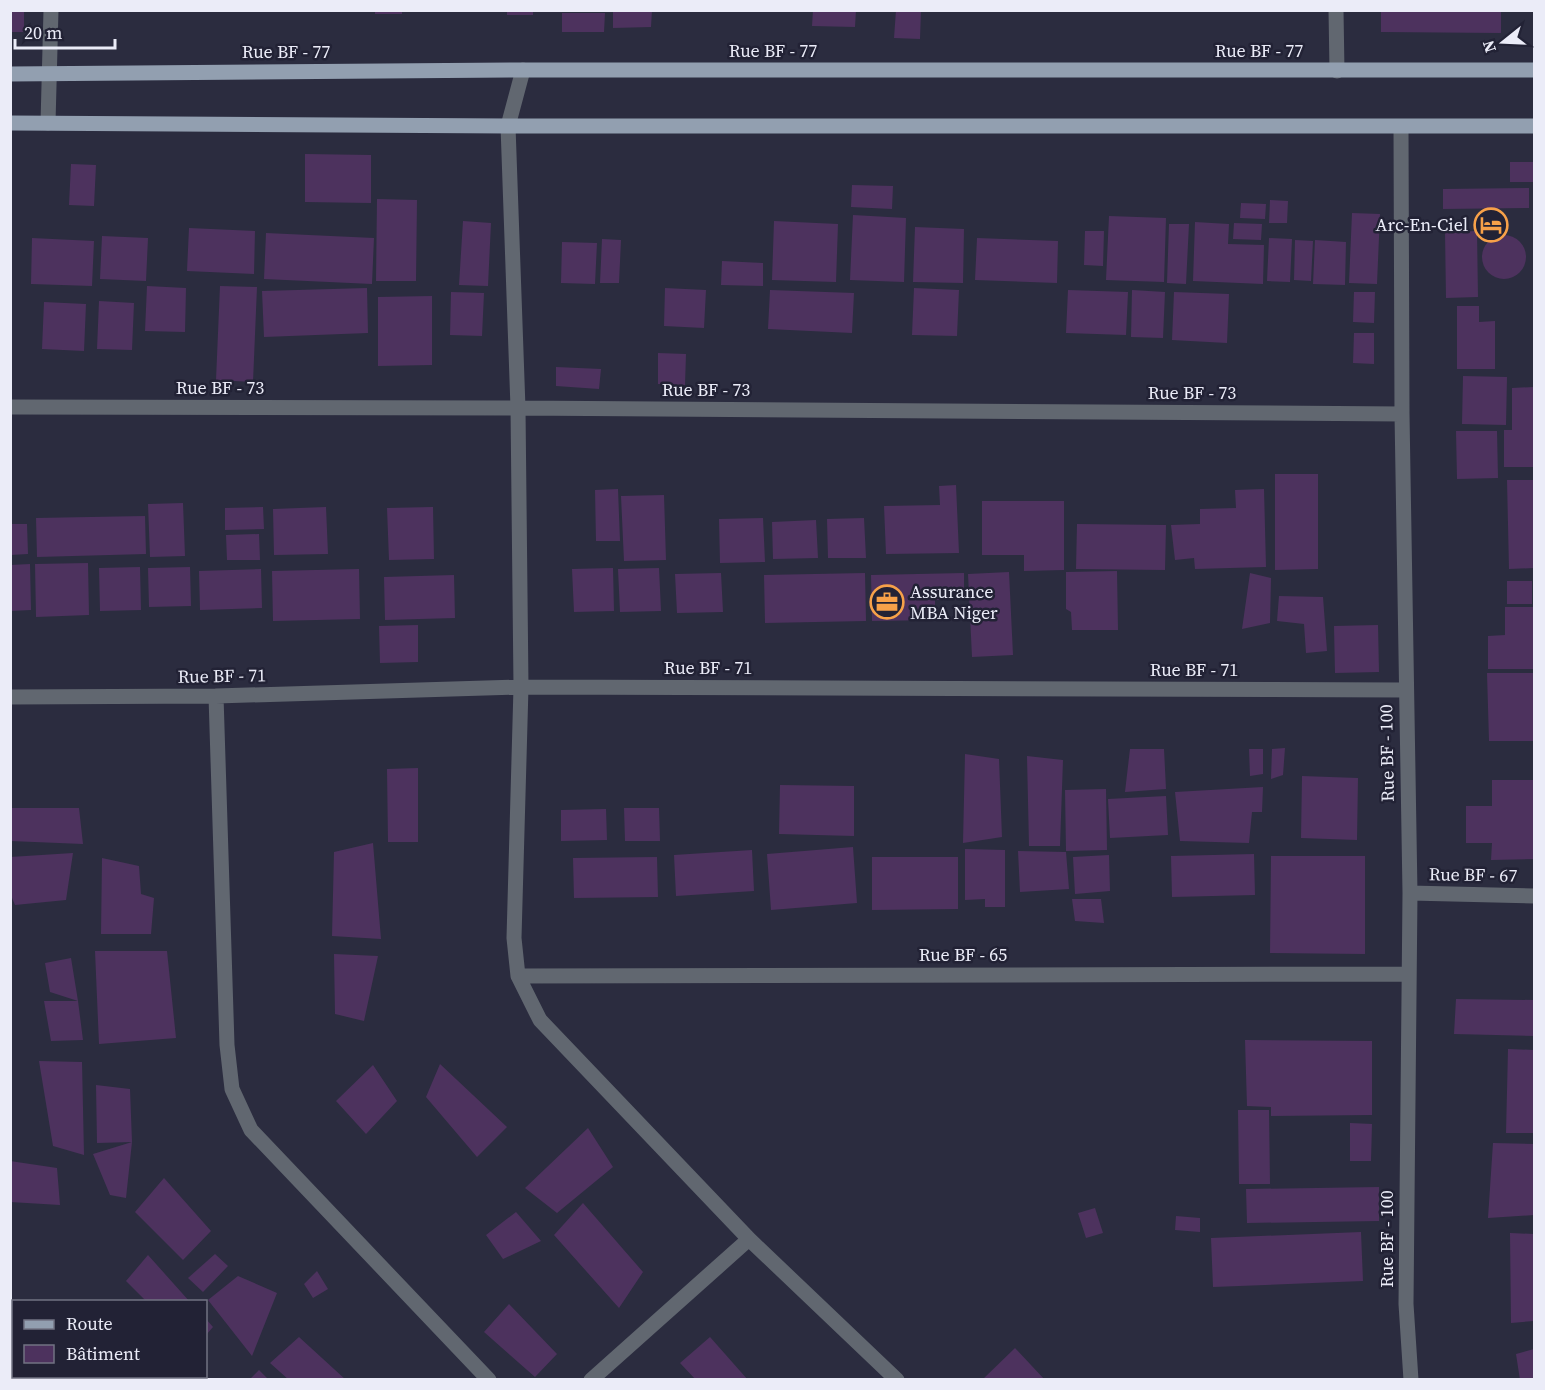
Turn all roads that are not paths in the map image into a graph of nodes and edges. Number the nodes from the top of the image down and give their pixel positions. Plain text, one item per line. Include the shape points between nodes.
1 (51, 10) edge
2 (1336, 10) edge
3 (523, 70) junction
4 (1534, 70) edge
5 (1337, 71) junction
6 (49, 72) junction
7 (10, 74) edge
8 (10, 123) edge
9 (48, 123) junction
10 (507, 126) junction
11 (1401, 126) junction
12 (1534, 126) edge
13 (10, 407) edge
14 (518, 408) junction
15 (1402, 414) junction
16 (521, 687) junction
17 (1405, 690) junction
18 (216, 696) junction
19 (10, 698) edge
20 (1410, 893) junction
21 (1534, 896) edge
22 (1407, 974) junction
23 (518, 976) junction
24 (749, 1239) junction
25 (489, 1380) edge
26 (591, 1380) edge
27 (897, 1380) edge
28 (1411, 1380) edge

1 - 6 street
2 - 5 street
3 - 5 main road, Rue BF - 77
3 - 6 main road, Rue BF - 77
3 - 10 street
4 - 5 main road, Rue BF - 77
6 - 7 main road, Rue BF - 77
6 - 9 street
8 - 9 main road
9 - 10 main road
10 - 11 main road
10 - 14 street
11 - 12 main road
11 - 15 street, Rue BF - 100
13 - 14 street, Rue BF - 73
14 - 15 street, Rue BF - 73
14 - 16 street
15 - 17 street, Rue BF - 100
16 - 17 street, Rue BF - 71
16 - 18 street, Rue BF - 71
16 - 23 street via 514,938
17 - 20 street, Rue BF - 100
18 - 19 street, Rue BF - 71
18 - 25 street via 227,1045 232,1089 251,1130
20 - 21 street, Rue BF - 67
20 - 22 street, Rue BF - 100
22 - 23 street, Rue BF - 65
22 - 28 street, Rue BF - 100 via 1406,1304
23 - 24 street via 540,1020
24 - 26 street
24 - 27 street

